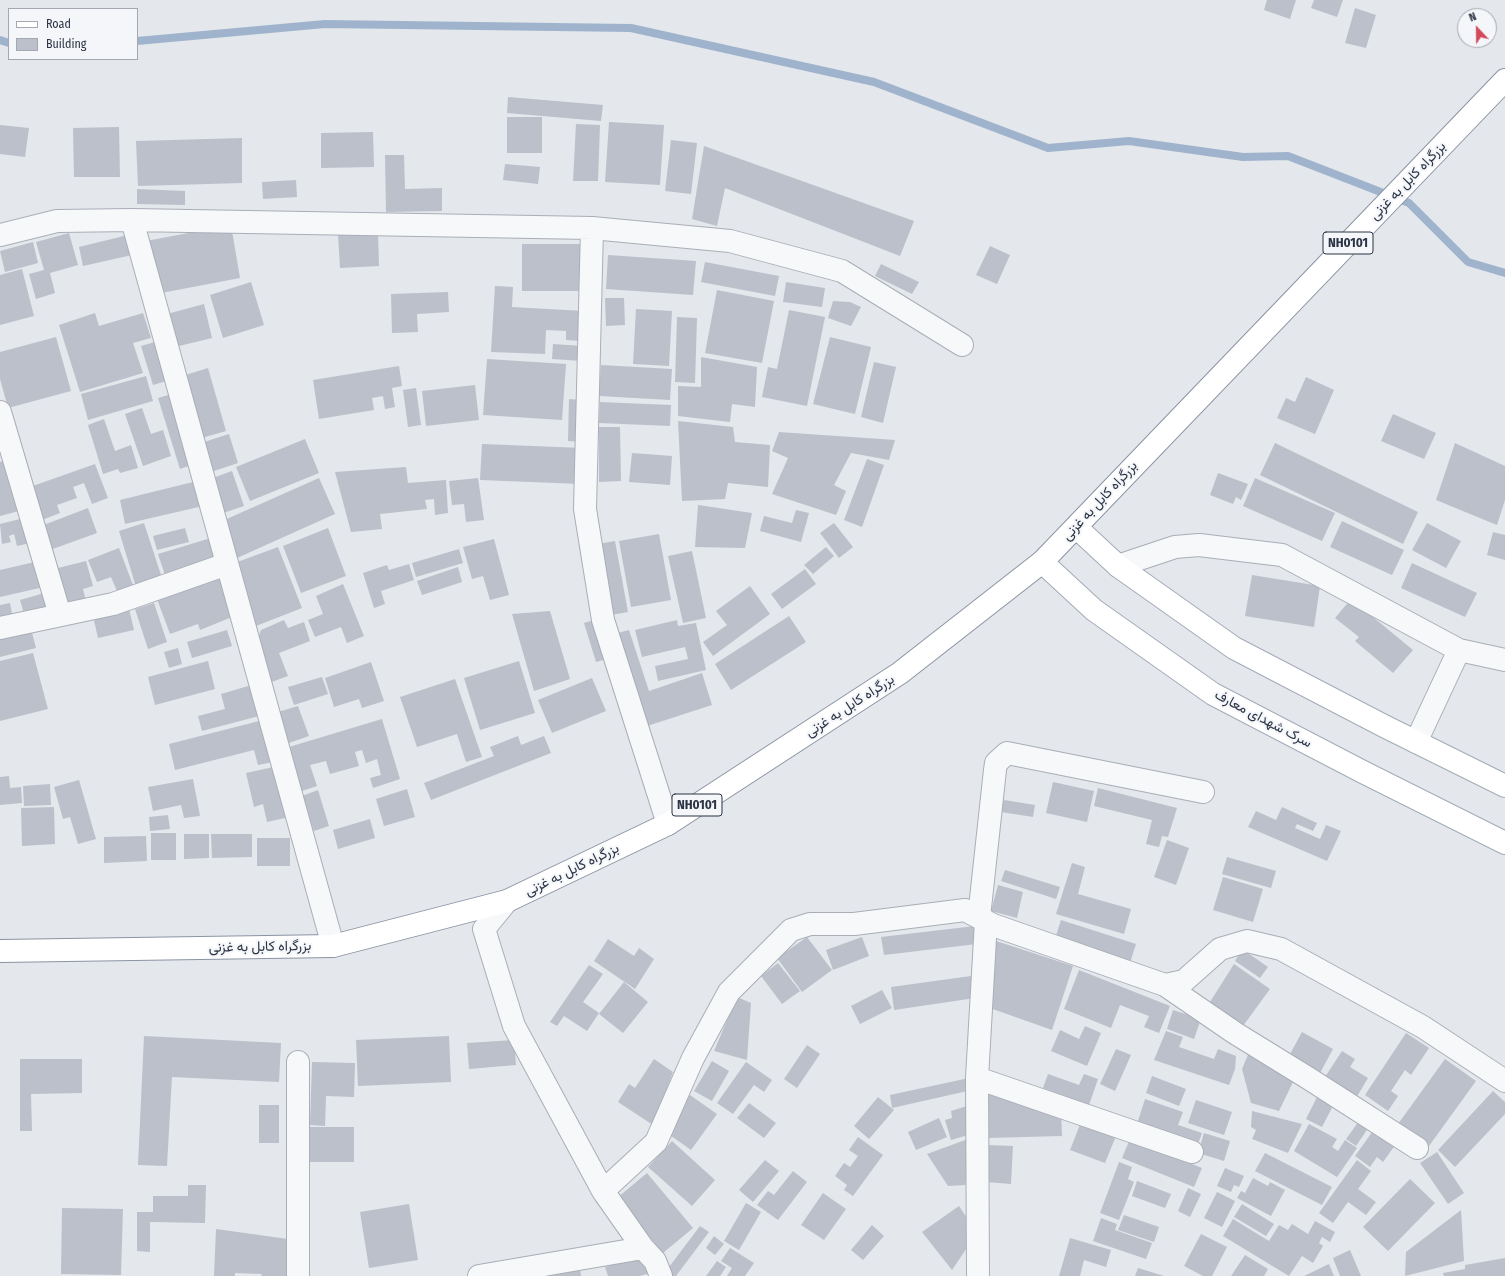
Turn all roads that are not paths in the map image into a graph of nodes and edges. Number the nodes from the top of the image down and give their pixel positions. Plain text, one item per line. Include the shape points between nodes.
1 (1505, 80) edge
2 (132, 220) junction
3 (592, 228) junction
4 (0, 235) edge
5 (962, 345) dead end
6 (0, 412) edge
7 (1077, 528) junction
8 (1042, 562) junction
9 (227, 564) junction
10 (1118, 566) junction
11 (60, 615) junction
12 (0, 628) edge
13 (1459, 650) junction
14 (1505, 660) edge
15 (1416, 742) junction
16 (1505, 786) edge
17 (1203, 792) dead end
18 (668, 824) junction
19 (1505, 842) edge
20 (507, 901) junction
21 (982, 919) junction
22 (333, 946) junction
23 (0, 951) edge
24 (1165, 985) junction
25 (298, 1062) dead end
26 (977, 1078) junction
27 (1505, 1081) edge
28 (1417, 1148) dead end
29 (1192, 1152) dead end
30 (602, 1191) junction
31 (643, 1248) junction
32 (978, 1274) dead end
33 (298, 1276) edge
34 (479, 1276) edge
35 (661, 1276) edge

1 - 7 main road, بزرگراه کابل به غزنی / NH0101
2 - 3 street
2 - 4 street via 57,221
2 - 9 street
3 - 5 street via 730,241 842,271
3 - 18 street via 585,510 603,620
6 - 11 street
7 - 8 main road, بزرگراه کابل به غزنی / NH0101
7 - 10 main road
8 - 18 main road, بزرگراه کابل به غزنی / NH0101 via 900,673
8 - 19 main road, سرک شهدای معارف via 1094,610 1213,694
9 - 11 street via 113,604
9 - 22 street
10 - 13 street via 1175,547 1199,545 1282,555
10 - 15 main road via 1234,648
11 - 12 street
13 - 14 street
13 - 15 street
15 - 16 main road
17 - 21 street via 1007,753 996,763
18 - 20 main road, بزرگراه کابل به غزنی / NH0101
20 - 22 main road, بزرگراه کابل به غزنی / NH0101
20 - 30 street via 484,929 514,1026
21 - 24 street
21 - 26 street
21 - 30 street via 965,910 854,924 810,924 791,930 729,992 693,1058 656,1142
22 - 23 main road, بزرگراه کابل به غزنی / NH0101
24 - 27 street via 1184,981 1220,948 1247,941 1281,949 1423,1027
24 - 28 street via 1235,1033
25 - 33 street
26 - 29 street
26 - 32 street
30 - 31 street
31 - 34 street
31 - 35 street via 655,1261

